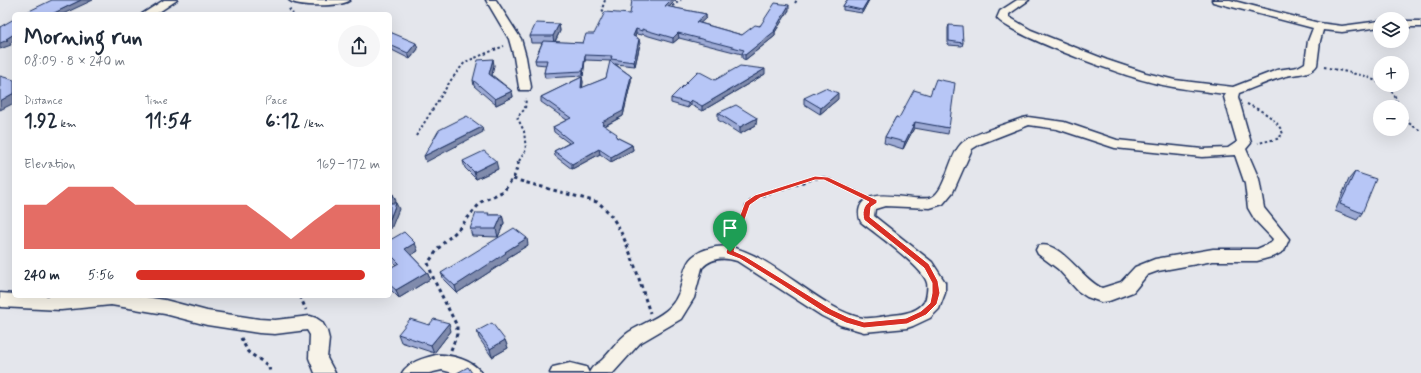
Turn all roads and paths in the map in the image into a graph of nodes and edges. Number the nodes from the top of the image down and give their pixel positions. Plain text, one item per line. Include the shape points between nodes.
1 (172, 0) edge
2 (294, 0) edge
3 (345, 0) edge
4 (491, 0) edge
5 (605, 0) edge
6 (681, 0) edge
7 (797, 0) edge
8 (1024, 0) edge
9 (1217, 0) edge
10 (795, 3) dead end
11 (667, 11) edge
12 (151, 12) edge
13 (1281, 16) junction
14 (607, 17) edge
15 (1409, 24) edge
16 (1421, 24) edge
17 (1373, 25) edge
18 (1319, 26) junction
19 (515, 40) junction
20 (1314, 41) junction
21 (1311, 65) junction
22 (1373, 80) edge
23 (525, 87) joint
24 (1232, 94) junction
25 (1409, 123) edge
26 (1421, 131) edge
27 (416, 136) dead end
28 (1242, 146) junction
29 (513, 179) junction
30 (875, 202) junction
31 (1044, 250) dead end
32 (730, 252) junction
33 (0, 300) edge
34 (235, 323) junction
35 (655, 325) junction
36 (445, 362) junction
37 (270, 373) edge
38 (325, 373) edge
39 (412, 373) edge
40 (472, 373) edge
41 (560, 373) edge
42 (578, 373) edge
43 (599, 373) edge

1 - 12 street
2 - 3 street
4 - 19 street
5 - 14 path via 602,9
6 - 11 path
7 - 10 path
8 - 24 street via 1004,13 1003,18 1014,26 1080,53 1155,79
9 - 13 street
13 - 18 street
13 - 20 street
15 - 16 street
17 - 18 street via 1342,29
18 - 20 street
19 - 23 street
19 - 27 path via 465,62
20 - 21 street
21 - 22 path via 1344,70
21 - 24 street via 1301,70 1281,73
23 - 29 path via 525,109 518,117 524,131 526,150 519,159
24 - 28 street
24 - 28 path via 1272,118 1281,127 1282,134 1277,139
25 - 26 path
28 - 30 street via 1231,152 1217,154 1115,144 1059,125 1028,121 975,140 968,145 963,150 940,199 924,203 896,200
28 - 31 street via 1256,208 1281,239 1278,247 1269,252 1257,255 1214,255 1155,265 1141,271 1126,287 1101,295 1084,286 1064,265
29 - 35 path via 597,202 603,206 622,233
29 - 36 path via 504,191 481,202 428,262 436,287 458,331
30 - 32 path via 825,178 815,178 758,197 747,204
30 - 32 street via 868,206 867,218 926,266 936,282 933,304 924,313 907,321 864,325 846,320 743,257
32 - 35 street via 712,254 699,261 694,267 689,290 681,308
33 - 34 street via 61,303 111,298
34 - 37 path via 248,352 269,366
34 - 38 street via 275,327 310,323 320,336 318,358
35 - 43 street via 634,338
36 - 39 street via 424,366
36 - 40 street
41 - 42 street via 570,370

